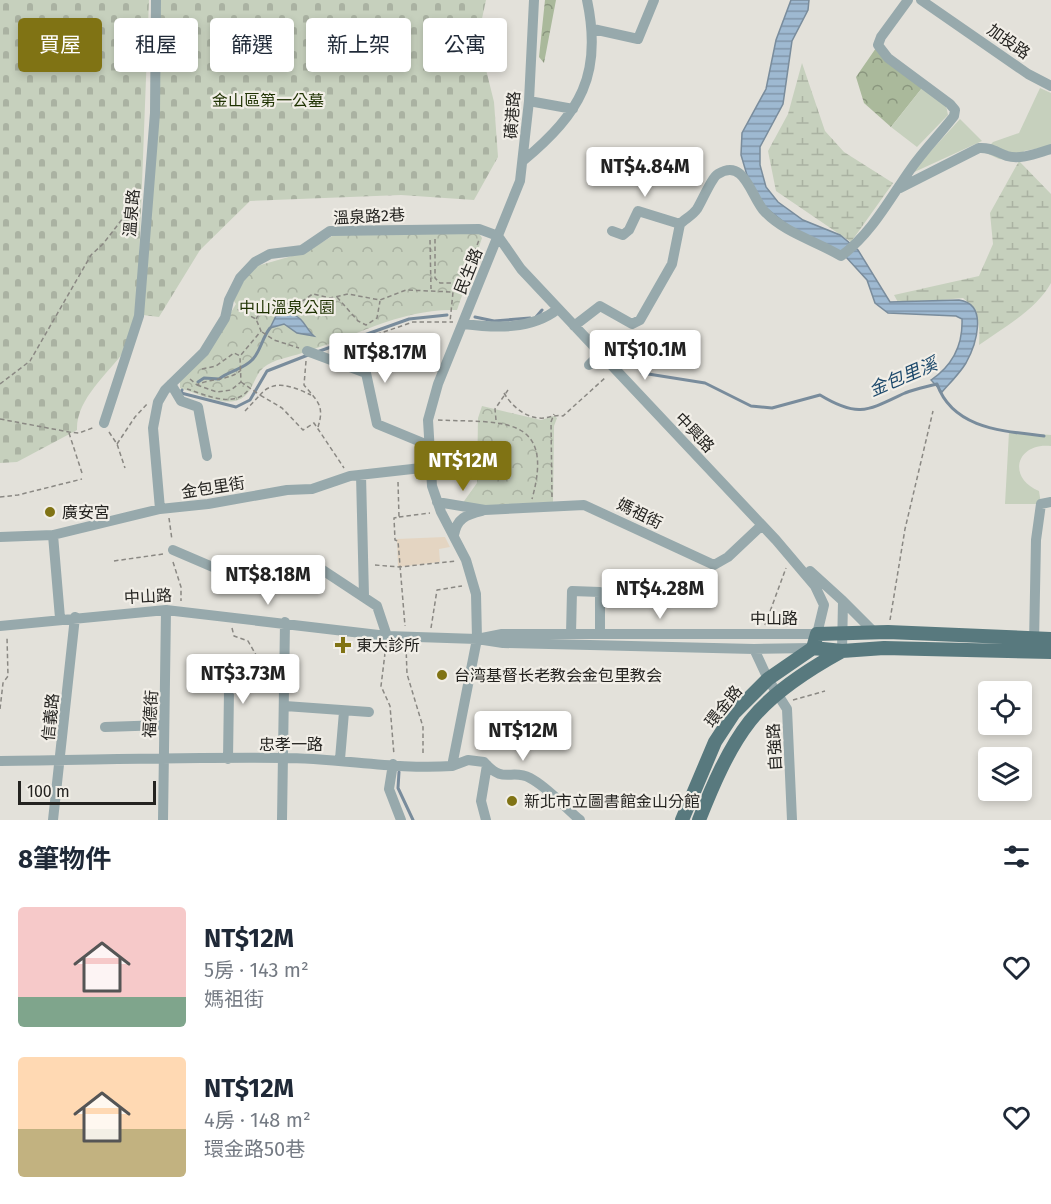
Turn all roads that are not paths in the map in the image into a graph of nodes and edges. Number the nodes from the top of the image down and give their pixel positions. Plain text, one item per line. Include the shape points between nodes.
1 (156, 0) edge
2 (534, 0) edge
3 (587, 0) edge
4 (654, 0) edge
5 (908, 0) edge
6 (921, 0) edge
7 (593, 29) junction
8 (1051, 86) edge
9 (529, 101) junction
10 (573, 109) junction
11 (1051, 149) edge
12 (524, 160) junction
13 (899, 188) junction
14 (680, 224) junction
15 (612, 231) dead end
16 (498, 236) junction
17 (558, 309) junction
18 (463, 324) junction
19 (574, 326) junction
20 (317, 354) road end
21 (600, 354) junction
22 (589, 365) dead end
23 (168, 387) junction
24 (104, 423) road end
25 (428, 445) junction
26 (207, 456) dead end
27 (430, 467) junction
28 (355, 476) junction
29 (1051, 502) edge
30 (439, 507) junction
31 (160, 509) junction
32 (485, 510) junction
33 (762, 525) junction
34 (53, 535) junction
35 (454, 535) junction
36 (0, 537) edge
37 (776, 540) junction
38 (169, 552) road end
39 (364, 596) junction
40 (843, 601) junction
41 (166, 610) junction
42 (75, 617) junction
43 (60, 618) junction
44 (285, 622) junction
45 (3, 625) edge
46 (882, 633) junction
47 (571, 634) junction
48 (600, 634) junction
49 (842, 634) junction
50 (387, 636) junction
51 (477, 639) junction
52 (1051, 639) edge
53 (815, 641) junction
54 (1034, 645) junction
55 (754, 649) junction
56 (842, 651) junction
57 (1051, 652) edge
58 (286, 675) junction
59 (768, 679) junction
60 (782, 699) junction
61 (285, 706) junction
62 (344, 712) junction
63 (369, 712) dead end
64 (164, 725) junction
65 (105, 727) dead end
66 (282, 758) junction
67 (228, 759) junction
68 (340, 759) junction
69 (0, 760) edge
70 (60, 760) junction
71 (164, 760) junction
72 (393, 764) junction
73 (487, 765) junction
74 (452, 766) junction
75 (53, 820) edge
76 (163, 820) edge
77 (282, 820) edge
78 (401, 820) edge
79 (486, 820) edge
80 (580, 820) edge
81 (682, 820) edge
82 (699, 820) edge
83 (792, 820) edge

1 - 24 street, 溫泉路 via 155,113 139,316
2 - 9 street, 磺港路
3 - 7 street
4 - 7 street via 638,39
5 - 13 street via 878,45 888,58 955,110
6 - 8 street, 加投路
7 - 10 street via 594,50 583,93
9 - 10 street
9 - 12 street, 磺港路
10 - 12 street via 555,134
11 - 13 street via 1009,157 988,147 979,148
12 - 16 street, 民生路 via 520,181
13 - 14 street via 855,246 840,256 794,233 764,212 744,176 736,170 715,175 695,212
14 - 15 street via 638,211 629,231
14 - 19 street via 672,264 640,320 632,324 600,306
16 - 17 street, 中興路 via 521,269
16 - 18 street, 民生路
16 - 23 street, 溫泉路2巷 via 484,231 330,231 302,250 270,254 255,262 240,278 225,318 204,352
17 - 18 street via 536,323 492,327
17 - 19 street, 中興路
18 - 25 street, 民生路 via 438,384 428,420
19 - 21 street, 中興路
20 - 25 street via 366,373 377,424
21 - 22 street
21 - 33 street, 中興路
23 - 26 street via 181,401 198,407
23 - 31 street via 158,402 153,428
25 - 27 street, 民生路
27 - 28 street, 金包里街
27 - 30 street, 民生路
28 - 31 street, 金包里街 via 312,489
28 - 39 street
29 - 54 street via 1041,504 1035,540
30 - 32 street, 媽祖街
30 - 35 street, 民生路
31 - 34 street, 金包里街
32 - 33 street, 媽祖街 via 584,506 714,566
32 - 35 street, 媽祖街 via 463,516
33 - 37 street, 中興路
34 - 36 street, 金包里街
34 - 43 street
35 - 51 street, 民生路 via 475,585
37 - 40 street, 中興路
37 - 53 street, 中興路 via 815,586 824,605
38 - 39 street via 215,568 318,567
39 - 50 street via 377,606
40 - 46 street, 中興路
40 - 49 street
41 - 42 street, 中山路
41 - 44 street, 中山路
41 - 64 street, 福德街
42 - 43 street, 中山路
42 - 70 street, 信義路
43 - 45 street, 中山路
44 - 50 street, 中山路
44 - 58 street
46 - 49 main road, 中山路
46 - 54 main road, 中山路
47 - 48 street, 中山路
47 - 48 street via 572,591 600,592
47 - 51 street, 中山路 via 502,634
48 - 53 street, 中山路 via 761,634
49 - 53 main road, 中山路
49 - 56 street
50 - 51 street, 中山路
51 - 55 street, 中山路 via 503,643
51 - 74 street
52 - 54 main road
53 - 55 street, 中山路
53 - 56 main road
53 - 59 main road, 環金路
54 - 56 main road
54 - 57 main road
55 - 59 street, 自強路
56 - 60 main road, 環金路
58 - 61 street
58 - 67 street via 256,665 229,691
59 - 60 street, 自強路
59 - 81 main road, 環金路 via 734,713 715,742
60 - 82 main road, 環金路 via 750,721
60 - 83 street, 自強路 via 787,709
61 - 62 street
61 - 66 street
62 - 63 street
62 - 68 street
64 - 65 street
64 - 71 street, 福德街
66 - 67 street, 忠孝一路
66 - 68 street, 忠孝一路
66 - 77 street
67 - 71 street, 忠孝一路
68 - 72 street, 忠孝一路
69 - 70 street, 忠孝一路
70 - 71 street, 忠孝一路
70 - 75 street, 信義路 via 59,795
71 - 76 street, 福德街
72 - 74 street, 忠孝一路
72 - 78 street via 389,789
73 - 74 street, 忠孝一路 via 468,760
73 - 79 street via 481,801
73 - 80 street via 501,776 528,777

